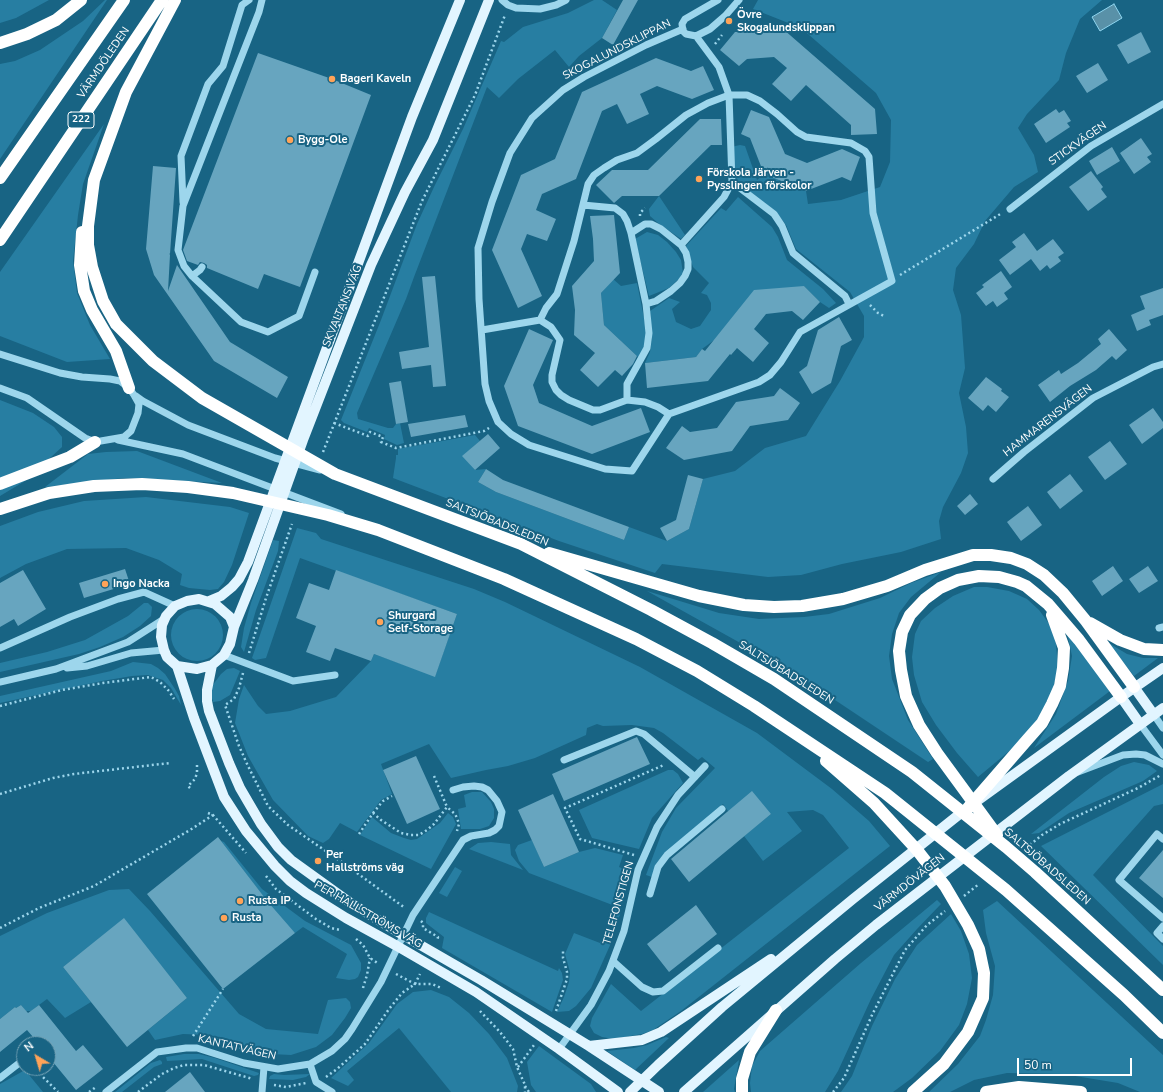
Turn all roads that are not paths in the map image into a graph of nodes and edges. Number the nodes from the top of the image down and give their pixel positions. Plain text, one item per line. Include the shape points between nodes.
1 (81, 0) edge
2 (124, 0) edge
3 (162, 0) edge
4 (175, 0) edge
5 (248, 0) edge
6 (262, 0) edge
7 (460, 0) edge
8 (489, 0) edge
9 (566, 0) edge
10 (718, 0) edge
11 (739, 0) edge
12 (505, 3) edge
13 (683, 29) junction
14 (696, 36) junction
15 (0, 43) edge
16 (729, 95) junction
17 (1163, 104) edge
18 (0, 178) edge
19 (94, 180) junction
20 (732, 182) junction
21 (583, 205) junction
22 (183, 206) junction
23 (1010, 208) road end
24 (631, 233) junction
25 (0, 240) edge
26 (681, 246) junction
27 (202, 267) dead end
28 (315, 272) dead end
29 (192, 276) junction
30 (646, 304) junction
31 (849, 304) junction
32 (540, 320) junction
33 (482, 330) junction
34 (0, 354) edge
35 (1163, 364) edge
36 (0, 388) edge
37 (132, 391) junction
38 (627, 400) junction
39 (669, 414) junction
40 (115, 439) junction
41 (95, 442) junction
42 (335, 474) junction
43 (994, 479) dead end
44 (0, 484) edge
45 (0, 509) edge
46 (330, 512) junction
47 (521, 544) junction
48 (209, 601) junction
49 (1048, 604) junction
50 (175, 606) junction
51 (164, 619) junction
52 (1086, 621) junction
53 (234, 627) junction
54 (0, 648) edge
55 (164, 650) junction
56 (1163, 650) edge
57 (224, 655) junction
58 (212, 665) junction
59 (177, 666) junction
60 (1163, 668) edge
61 (56, 669) junction
62 (335, 675) dead end
63 (0, 682) edge
64 (1134, 687) junction
65 (1121, 697) junction
66 (1163, 708) edge
67 (1154, 715) junction
68 (1140, 724) junction
69 (786, 726) junction
70 (1163, 728) edge
71 (1163, 755) edge
72 (564, 760) dead end
73 (1163, 764) edge
74 (705, 766) dead end
75 (1069, 776) junction
76 (695, 777) junction
77 (453, 790) dead end
78 (722, 809) dead end
79 (966, 809) junction
80 (1163, 839) edge
81 (1006, 847) junction
82 (650, 894) dead end
83 (1163, 918) edge
84 (1163, 926) edge
85 (813, 932) junction
86 (403, 935) junction
87 (1163, 939) edge
88 (397, 946) junction
89 (718, 948) dead end
90 (613, 961) junction
91 (1163, 990) edge
92 (776, 1010) junction
93 (1163, 1033) edge
94 (570, 1035) junction
95 (589, 1046) junction
96 (559, 1048) junction
97 (310, 1064) junction
98 (16, 1066) edge
99 (264, 1067) junction
100 (0, 1078) edge
101 (641, 1080) junction
102 (106, 1092) edge
103 (262, 1092) edge
104 (332, 1092) edge
105 (618, 1092) edge
106 (630, 1092) edge
107 (659, 1092) edge
108 (684, 1092) edge
109 (742, 1092) edge
110 (913, 1092) edge
111 (986, 1092) edge
112 (1081, 1092) edge

1 - 15 highway via 56,20
2 - 18 highway, VÄRMDÖLEDEN
3 - 25 highway, VÄRMDÖLEDEN / 222
4 - 19 highway via 126,92
5 - 22 street via 242,5 223,66 208,84 182,156
6 - 22 street
7 - 48 main road, SKVALTANS VÄG via 412,117 248,562 232,587
8 - 53 main road, SKVALTANS VÄG via 433,140 405,192 372,265 302,440
9 - 12 street via 540,9 527,9
10 - 13 street, SKOGALUNDSKLIPPAN via 685,19
11 - 14 street via 710,29
13 - 14 street, SKOGALUNDSKLIPPAN via 688,36
13 - 33 street, SKOGALUNDSKLIPPAN via 646,45 569,86 527,125 510,153 478,248
14 - 16 street, SKOGALUNDSKLIPPAN via 719,67
16 - 20 street, SKOGALUNDSKLIPPAN
16 - 21 street via 686,115 637,153 604,168 588,184
16 - 31 street via 747,95 760,101 806,137 851,143 865,151 869,157 873,213 892,281
17 - 23 street, STICKVÄGEN via 1091,146
19 - 37 highway via 80,237 80,265 84,291 116,351
19 - 42 highway, SALTSJÖBADSLEDEN via 88,245 103,301 116,324 153,361 202,398
20 - 26 street via 724,197
20 - 31 street via 774,214 793,253 845,296
21 - 24 street via 615,208 623,214
21 - 32 street via 557,294
22 - 29 street via 178,250 184,266
24 - 26 street via 645,224 651,224
24 - 30 street
26 - 30 street via 688,262 685,276 671,291
27 - 29 street
28 - 29 street via 299,316 268,332 241,322
30 - 38 street via 649,333 647,348 627,384
31 - 39 street via 800,332 781,362 770,375 759,382
32 - 33 street
32 - 38 street via 551,327 560,340 552,382 561,395 593,410
33 - 39 street, SKOGALUNDSKLIPPAN via 489,401 498,422 529,445 605,470 632,471
34 - 37 street via 60,373 120,381
35 - 43 street, HAMMARENSVÄGEN via 1093,398
36 - 41 street via 27,398 85,438
37 - 40 street via 139,404 138,412 131,430 124,437
37 - 42 street via 143,401 188,426 275,458
38 - 39 street via 645,402
40 - 41 street
40 - 46 street via 183,454
41 - 44 highway via 70,457
42 - 47 highway, SALTSJÖBADSLEDEN
45 - 46 highway via 49,492 134,484 233,493
46 - 69 highway via 504,579 636,639 697,671
47 - 52 highway via 699,596 744,605 774,607 802,606 843,599 966,557 991,555 1027,564 1044,575
47 - 81 highway, SALTSJÖBADSLEDEN via 651,610 760,671 912,772
48 - 50 main road, SKVALTANS VÄG via 193,600
48 - 53 main road via 230,617
49 - 65 highway via 1079,640
49 - 79 highway via 1064,648 1060,686 1042,723
49 - 81 highway via 1026,586 999,577 979,576 958,580 940,588 925,599 910,614 902,632 899,650 901,670 906,696 919,725 937,754
50 - 51 main road
50 - 54 street via 144,592 70,617
51 - 55 main road via 161,637
51 - 61 street via 128,642
52 - 56 highway via 1144,650
52 - 64 highway
53 - 57 main road, SKVALTANS VÄG
55 - 59 main road via 167,657
55 - 61 street via 131,653 87,666
57 - 58 main road, SKVALTANS VÄG
57 - 62 street via 293,681
58 - 59 main road via 197,669
58 - 86 main road, PER HALLSTRÖMS VÄG via 207,690 209,711 240,788 261,824 278,848 291,860 352,904
59 - 88 main road, PER HALLSTRÖMS VÄG via 221,790 246,831 275,866 296,885 346,918
60 - 64 main road, VÄRMDÖVÄGEN
61 - 63 street
64 - 65 main road, VÄRMDÖVÄGEN
64 - 67 main road
65 - 68 main road
65 - 79 main road, VÄRMDÖVÄGEN
66 - 67 main road, VÄRMDÖVÄGEN
67 - 68 main road, VÄRMDÖVÄGEN
67 - 70 street
68 - 71 street
68 - 75 main road, VÄRMDÖVÄGEN
69 - 93 highway via 885,794 1006,890
69 - 110 highway via 874,803 922,856 945,886 979,949 984,973 983,998 968,1032 944,1064
72 - 76 street via 636,731 644,734
73 - 75 street via 1145,755 1123,755
74 - 76 street, TELEFONSTIGEN
75 - 92 main road, VÄRMDÖVÄGEN via 876,925
76 - 90 street, TELEFONSTIGEN via 666,813 643,857 624,931
77 - 86 street, PER HALLSTRÖMS VÄG via 474,786 482,786 488,790 502,812 499,826 489,833 463,840
78 - 82 street via 667,855 658,867
79 - 85 main road, VÄRMDÖVÄGEN
80 - 83 street via 1157,834 1119,880
81 - 91 highway, SALTSJÖBADSLEDEN
84 - 87 street via 1157,933
85 - 95 main road, VÄRMDÖVÄGEN via 661,1032 642,1040
85 - 101 main road, VÄRMDÖVÄGEN via 722,1007
86 - 88 street, KANTATVÄGEN
86 - 94 main road, PER HALLSTRÖMS VÄG
88 - 96 main road, PER HALLSTRÖMS VÄG via 476,992
88 - 97 street, KANTATVÄGEN via 388,970 345,1039 327,1055
89 - 90 street via 662,991 653,992 642,987
90 - 94 street, TELEFONSTIGEN via 591,1005
92 - 108 main road, VÄRMDÖVÄGEN
92 - 109 highway via 750,1052 742,1079
94 - 95 main road, PER HALLSTRÖMS VÄG
94 - 96 street, TELEFONSTIGEN
95 - 101 main road, PER HALLSTRÖMS VÄG
96 - 105 main road, PER HALLSTRÖMS VÄG
97 - 99 street, KANTATVÄGEN via 278,1069
97 - 104 street via 316,1082
98 - 100 street
99 - 102 street, KANTATVÄGEN via 197,1048 157,1052
99 - 103 street
101 - 106 main road, VÄRMDÖVÄGEN
101 - 107 main road, PER HALLSTRÖMS VÄG
111 - 112 highway via 1020,1087

